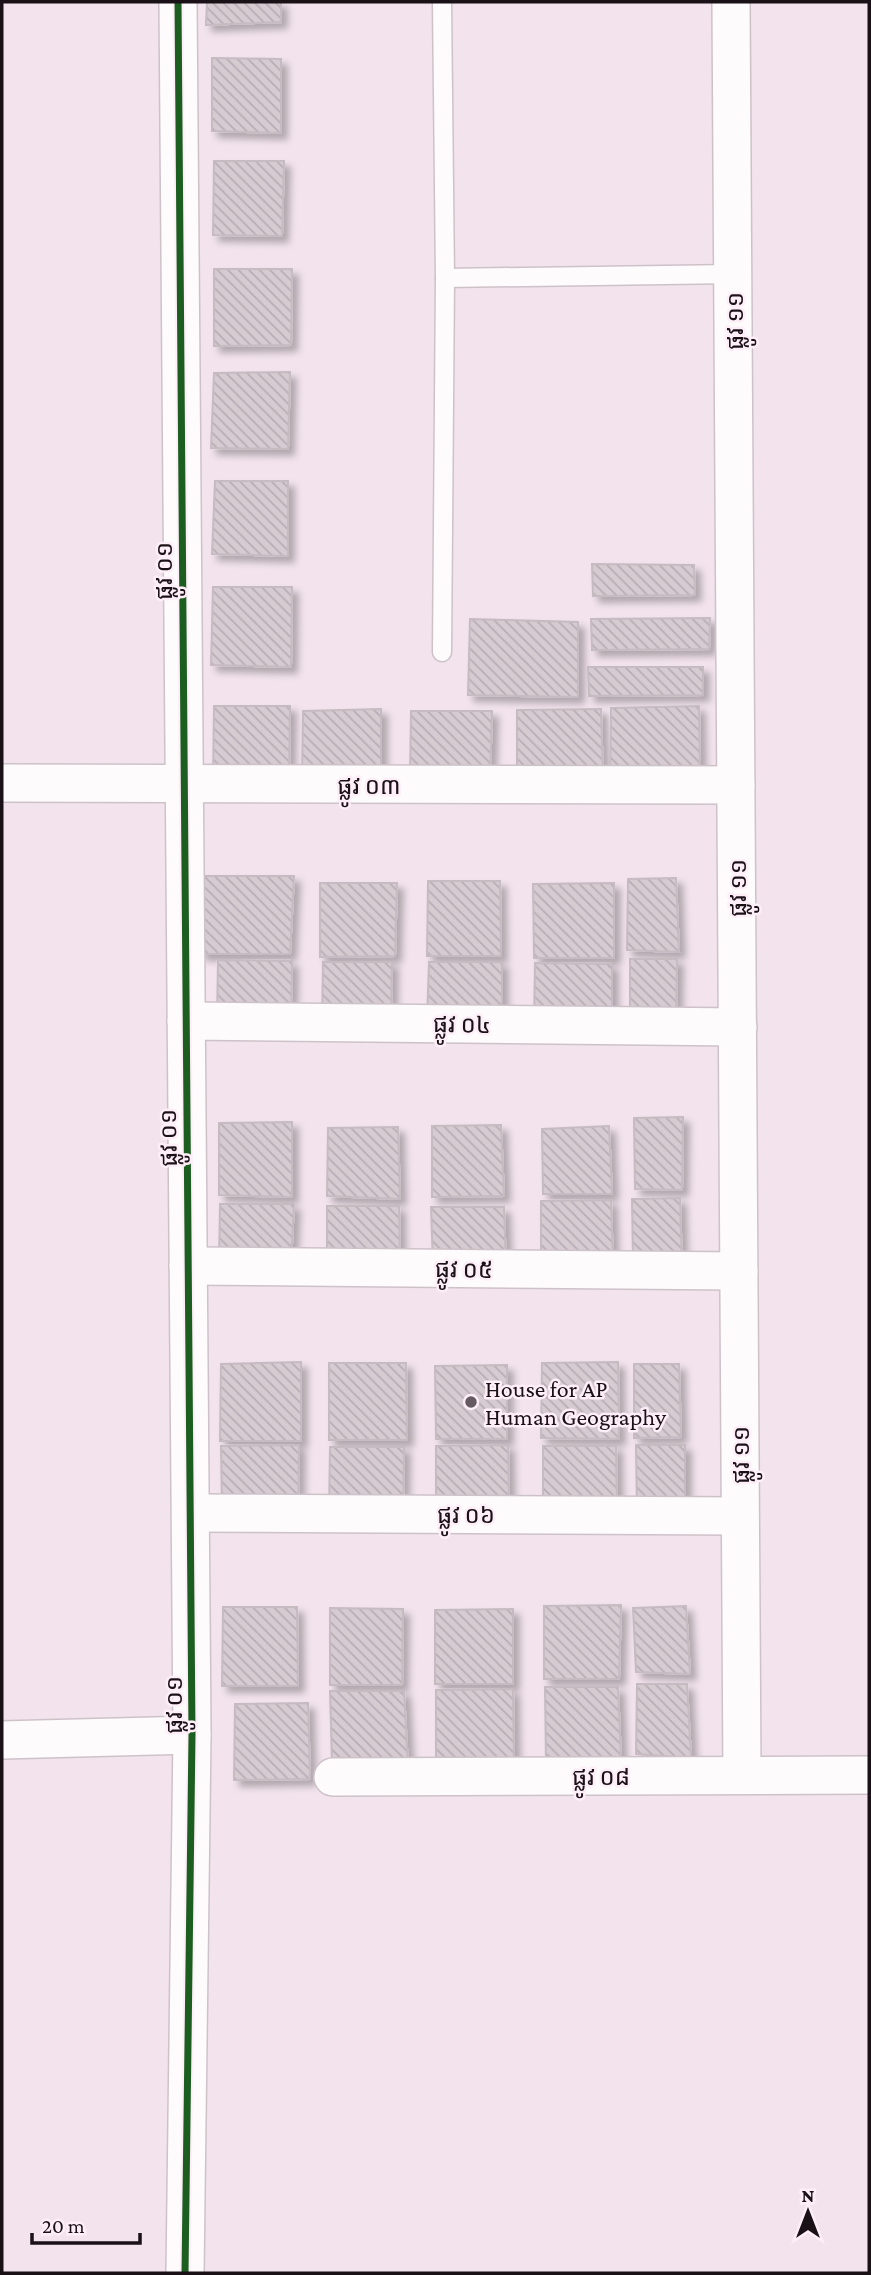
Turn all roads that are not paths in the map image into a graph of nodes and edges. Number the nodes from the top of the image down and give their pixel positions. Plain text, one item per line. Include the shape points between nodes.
1 (178, 2) edge
2 (442, 2) edge
3 (732, 2) edge
4 (734, 274) junction
5 (445, 278) junction
6 (442, 652) dead end
7 (2, 783) edge
8 (184, 785) junction
9 (736, 785) junction
10 (186, 1021) junction
11 (738, 1027) junction
12 (188, 1266) junction
13 (739, 1271) junction
14 (191, 1513) junction
15 (740, 1516) junction
16 (192, 1735) junction
17 (2, 1740) edge
18 (742, 1775) junction
19 (869, 1775) edge
20 (333, 1777) dead end
21 (185, 2273) edge

1 - 8 street, ផ្លូវ ០១
2 - 5 lane
3 - 4 street, ផ្លូវ ១១
4 - 5 lane
4 - 9 street, ផ្លូវ ១១
5 - 6 lane
7 - 8 street, ផ្លូវ ០៣
8 - 9 street, ផ្លូវ ០៣
8 - 10 street, ផ្លូវ ០១
9 - 11 street, ផ្លូវ ១១
10 - 11 street, ផ្លូវ ០៤
10 - 12 street, ផ្លូវ ០១
11 - 13 street, ផ្លូវ ១១
12 - 13 street, ផ្លូវ ០៥
12 - 14 street, ផ្លូវ ០១
13 - 15 street, ផ្លូវ ១១
14 - 15 street, ផ្លូវ ០៦
14 - 16 street, ផ្លូវ ០១
15 - 18 street, ផ្លូវ ១១
16 - 17 street
16 - 21 street, ផ្លូវ ០១
18 - 19 street, ផ្លូវ ០៨
18 - 20 street, ផ្លូវ ០៨

